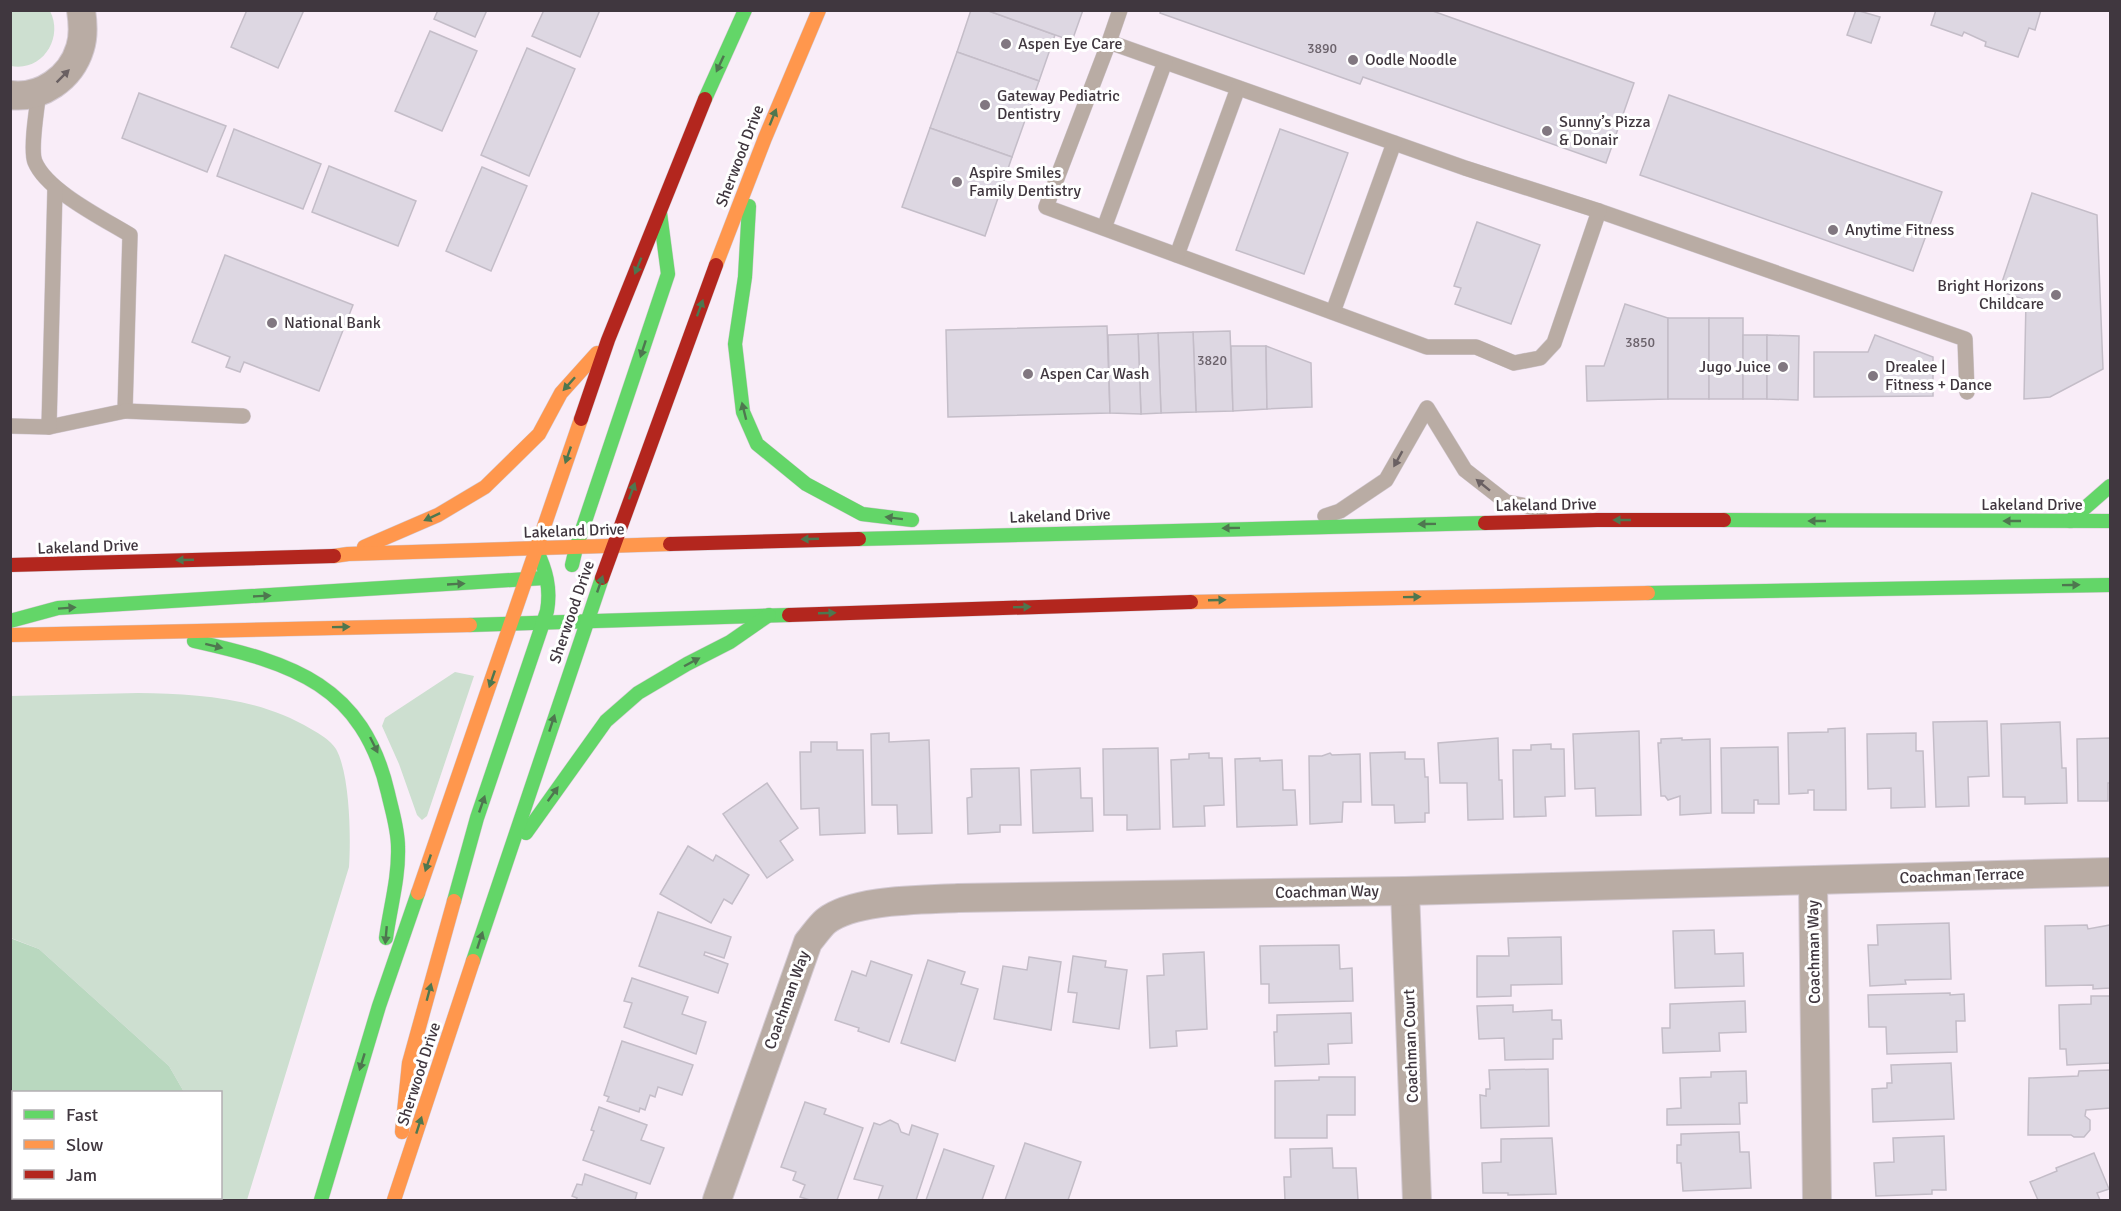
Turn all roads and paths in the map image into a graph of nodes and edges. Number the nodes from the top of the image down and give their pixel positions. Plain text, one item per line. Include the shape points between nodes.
1 (81, 10) edge
2 (745, 10) edge
3 (1119, 10) edge
4 (819, 11) edge
5 (1109, 42) junction
6 (1165, 62) junction
7 (1238, 88) junction
8 (39, 92) junction
9 (10, 95) edge
10 (1394, 143) junction
11 (751, 171) junction
12 (55, 188) junction
13 (1599, 210) junction
14 (659, 212) junction
15 (1104, 228) junction
16 (1177, 255) junction
17 (1333, 312) junction
18 (608, 340) junction
19 (1967, 392) dead end
20 (125, 411) junction
21 (243, 416) dead end
22 (10, 426) edge
23 (49, 427) junction
24 (2110, 486) edge
25 (1597, 520) junction
26 (2070, 521) junction
27 (2110, 521) edge
28 (1289, 526) junction
29 (1015, 534) junction
30 (612, 546) junction
31 (576, 548) junction
32 (536, 549) junction
33 (348, 554) junction
34 (10, 565) edge
35 (571, 575) junction
36 (548, 577) junction
37 (525, 580) junction
38 (2110, 585) edge
39 (574, 606) dead end
40 (769, 615) junction
41 (10, 621) edge
42 (587, 621) junction
43 (544, 622) junction
44 (511, 624) junction
45 (115, 631) junction
46 (10, 635) edge
47 (507, 858) junction
48 (2110, 872) edge
49 (1814, 881) junction
50 (1405, 891) junction
51 (379, 1006) junction
52 (395, 1197) edge
53 (321, 1200) edge
54 (717, 1200) edge
55 (1417, 1200) edge
56 (1817, 1200) edge

8 -> 1 street via 72,67 80,48
2 -> 14 main road
3 - 5 lane
11 -> 4 main road, Sherwood Drive
5 - 6 lane
5 - 15 lane via 1046,207
6 - 7 lane
6 - 15 lane
7 - 10 lane
7 - 16 lane
8 - 9 street
8 - 12 lane via 35,161
10 - 13 lane
10 - 17 lane
29 -> 11 main road via 862,514 806,484 757,444 743,412 735,344 745,277
30 -> 11 main road, Sherwood Drive
12 - 20 lane via 130,235
12 - 23 lane
13 - 17 lane via 1554,343 1540,358 1514,363 1476,347 1427,347
13 - 19 lane via 1965,339
14 -> 18 main road
14 -> 31 main road via 668,274
15 - 16 lane
16 - 17 lane
18 -> 32 main road
18 -> 33 main road via 561,393 539,434 485,487 438,514
20 - 21 lane
20 - 23 lane
22 - 23 lane
24 - 26 main road
26 -> 25 main road, Lakeland Drive
25 -> 28 main road, Lakeland Drive
25 -> 28 lane via 1506,502 1465,470 1427,408 1386,480 1340,512
26 - 27 main road, Lakeland Drive
28 -> 29 main road, Lakeland Drive
29 -> 30 main road, Lakeland Drive
30 - 31 main road, Lakeland Drive
30 - 35 main road
42 -> 30 main road, Sherwood Drive
31 - 32 main road, Lakeland Drive
31 - 35 main road
32 - 33 main road, Lakeland Drive
32 - 36 main road
32 - 37 main road
33 -> 34 main road, Lakeland Drive
35 - 36 main road
36 - 37 main road
36 - 43 main road via 550,594
41 -> 37 main road via 58,608
37 - 44 main road
40 -> 38 main road via 1250,599
39 - 42 main road
40 - 42 main road
47 -> 40 main road via 606,721 638,693 730,642
42 - 43 main road
47 -> 42 main road, Sherwood Drive
43 - 44 main road
52 -> 43 main road via 410,1063 477,818
45 -> 44 main road
44 -> 51 main road
45 - 46 main road
45 -> 51 main road via 185,639 270,661 328,690 361,723 382,762 399,850
52 -> 47 main road, Sherwood Drive
48 - 49 street, Coachman Terrace
49 - 50 street, Coachman Way
49 - 56 street, Coachman Way
50 - 54 street, Coachman Way via 958,898 901,901 847,910 826,921 808,942
50 - 55 street, Coachman Court
51 -> 53 main road

